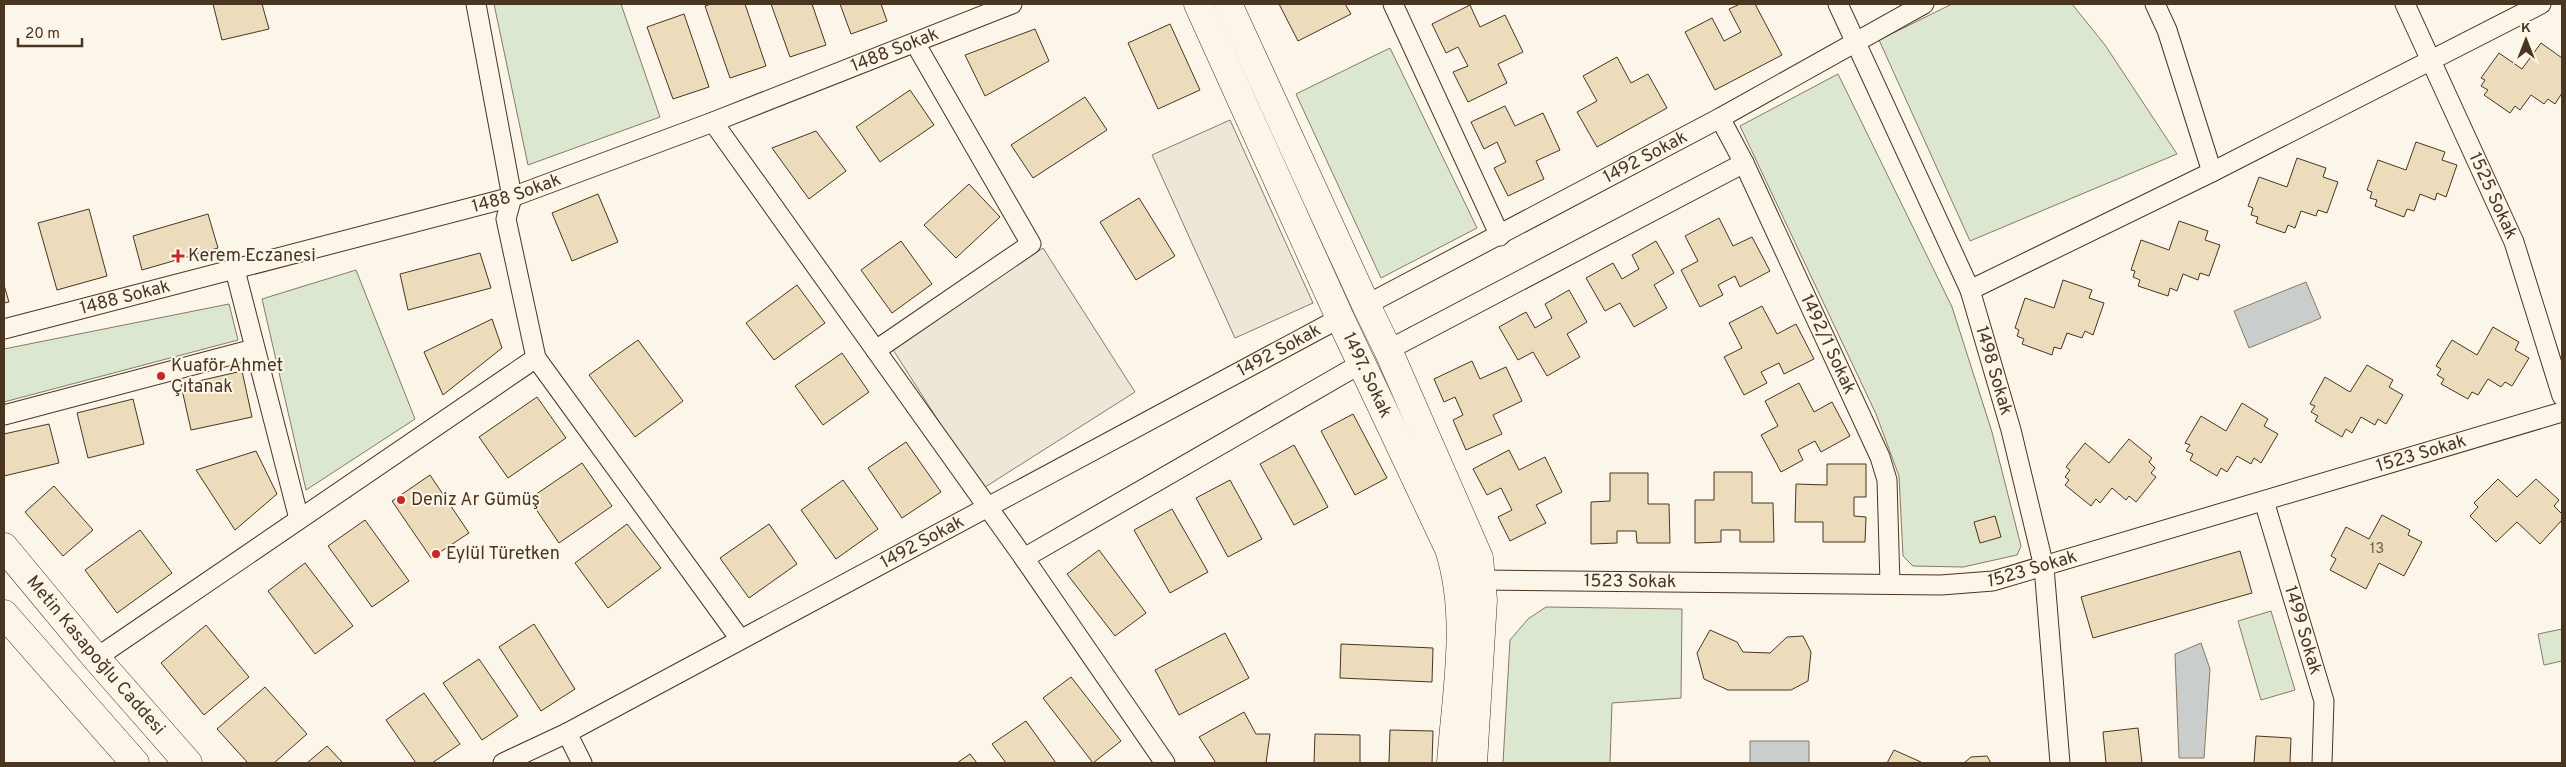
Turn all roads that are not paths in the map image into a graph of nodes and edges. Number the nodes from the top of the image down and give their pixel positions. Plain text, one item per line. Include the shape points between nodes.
1 (476, 4) edge
2 (1012, 4) edge
3 (1198, 4) edge
4 (1228, 4) edge
5 (1393, 4) edge
6 (1838, 4) edge
7 (1924, 4) edge
8 (2155, 4) edge
9 (2405, 4) edge
10 (2541, 4) edge
11 (973, 11) edge
12 (1857, 41) junction
13 (914, 43) junction
14 (2431, 61) junction
15 (1720, 118) junction
16 (713, 122) junction
17 (1744, 162) junction
18 (2212, 172) junction
19 (512, 197) junction
20 (1500, 236) junction
21 (235, 270) junction
22 (1970, 290) junction
23 (1366, 305) junction
24 (1340, 318) junction
25 (4, 329) edge
26 (254, 349) junction
27 (876, 350) junction
28 (1388, 350) junction
29 (536, 358) junction
30 (1362, 363) junction
31 (2562, 396) edge
32 (2562, 412) edge
33 (4, 415) edge
34 (2264, 501) junction
35 (988, 508) junction
36 (299, 519) junction
37 (4, 547) edge
38 (1024, 558) junction
39 (2044, 567) junction
40 (1482, 580) junction
41 (1890, 584) junction
42 (4, 614) edge
43 (740, 639) junction
44 (96, 658) junction
45 (567, 733) junction
46 (135, 763) edge
47 (188, 763) edge
48 (503, 763) edge
49 (582, 763) edge
50 (1165, 763) edge
51 (1451, 763) edge
52 (1473, 763) edge
53 (2060, 763) edge
54 (2322, 763) edge

1 - 19 street
2 - 11 street, 1488 Sokak
3 - 24 street, 1497. Sokak
4 - 23 street, 1497. Sokak
5 - 20 street
6 - 12 street, 1498 Sokak
7 - 12 street, 1492 Sokak
8 - 18 street via 2167,30
9 - 14 street, 1525 Sokak
10 - 14 street
11 - 13 street, 1488 Sokak
12 - 15 street, 1492 Sokak
12 - 22 street, 1498 Sokak
13 - 16 street, 1488 Sokak
13 - 27 street via 1031,244
14 - 18 street
14 - 31 street, 1525 Sokak via 2514,242
15 - 17 street, 1492/1 Sokak
15 - 20 street, 1492 Sokak
16 - 19 street, 1488 Sokak
16 - 27 street
17 - 28 street
17 - 41 street, 1492/1 Sokak via 1880,457 1887,480
18 - 22 street
19 - 21 street, 1488 Sokak
19 - 29 street via 506,219
20 - 23 street, 1492 Sokak
21 - 25 street, 1488 Sokak
21 - 26 street
22 - 39 street, 1498 Sokak via 2011,430
23 - 24 street
23 - 28 street, 1497. Sokak
24 - 30 street, 1497. Sokak
24 - 35 street, 1492 Sokak
26 - 33 street
26 - 36 street
27 - 35 street
28 - 30 street
28 - 40 street, 1497. Sokak via 1473,540
29 - 36 street
29 - 43 street
30 - 38 street
30 - 51 street, 1497. Sokak via 1449,549 1456,572 1461,603
32 - 34 street, 1523 Sokak
34 - 39 street, 1523 Sokak
34 - 54 street, 1499 Sokak via 2324,701
35 - 38 street
35 - 43 street, 1492 Sokak
36 - 44 street
37 - 44 street, Metin Kasapoğlu Caddesi
38 - 50 street
39 - 41 street, 1523 Sokak via 1993,581
39 - 53 street, 1498 Sokak
40 - 41 street, 1523 Sokak
40 - 52 street, 1497. Sokak
42 - 46 street
43 - 45 street, 1492 Sokak
44 - 47 street, Metin Kasapoğlu Caddesi
45 - 48 street, 1492 Sokak
45 - 49 street

